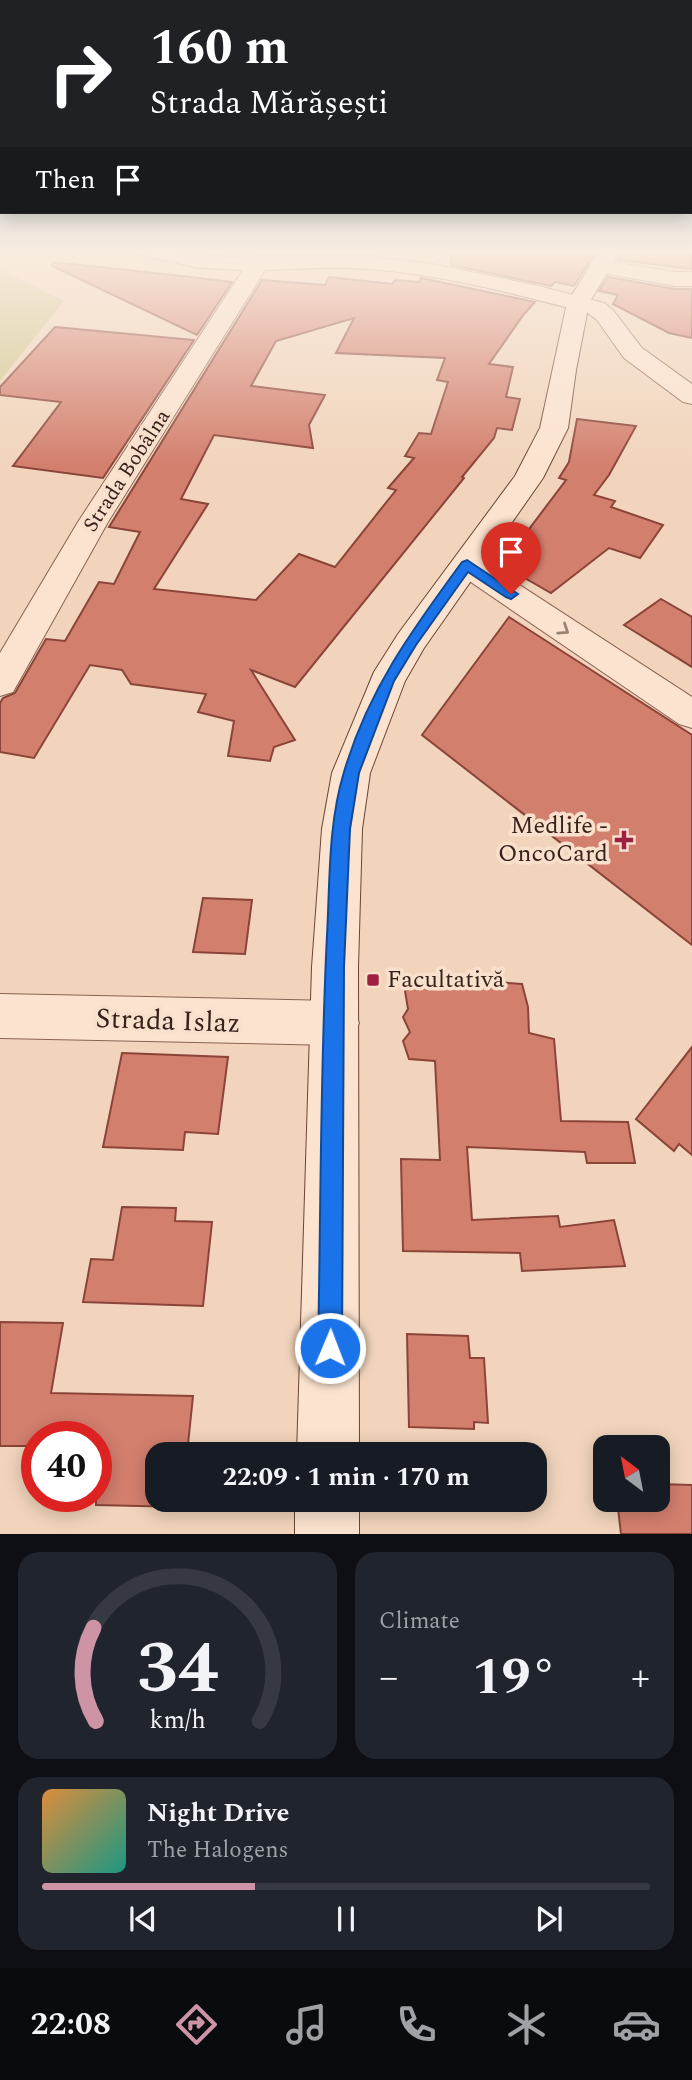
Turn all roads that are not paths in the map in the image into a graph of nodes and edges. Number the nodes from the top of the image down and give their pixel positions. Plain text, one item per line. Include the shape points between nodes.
1 (220, 324) edge
2 (560, 324) edge
3 (612, 324) edge
4 (692, 396) edge
5 (467, 565) junction
6 (0, 683) edge
7 (692, 715) edge
8 (0, 1016) edge
9 (335, 1023) junction
10 (328, 1442) edge
11 (327, 1512) edge
12 (327, 1534) edge

1 - 6 street, Strada Bobâlna via 93,523
2 - 5 street via 554,428 528,478
3 - 4 street via 633,353
5 -> 7 street
5 - 9 street via 387,681 351,773 342,829
8 - 9 street, Strada Islaz
9 - 10 street
11 - 12 street

